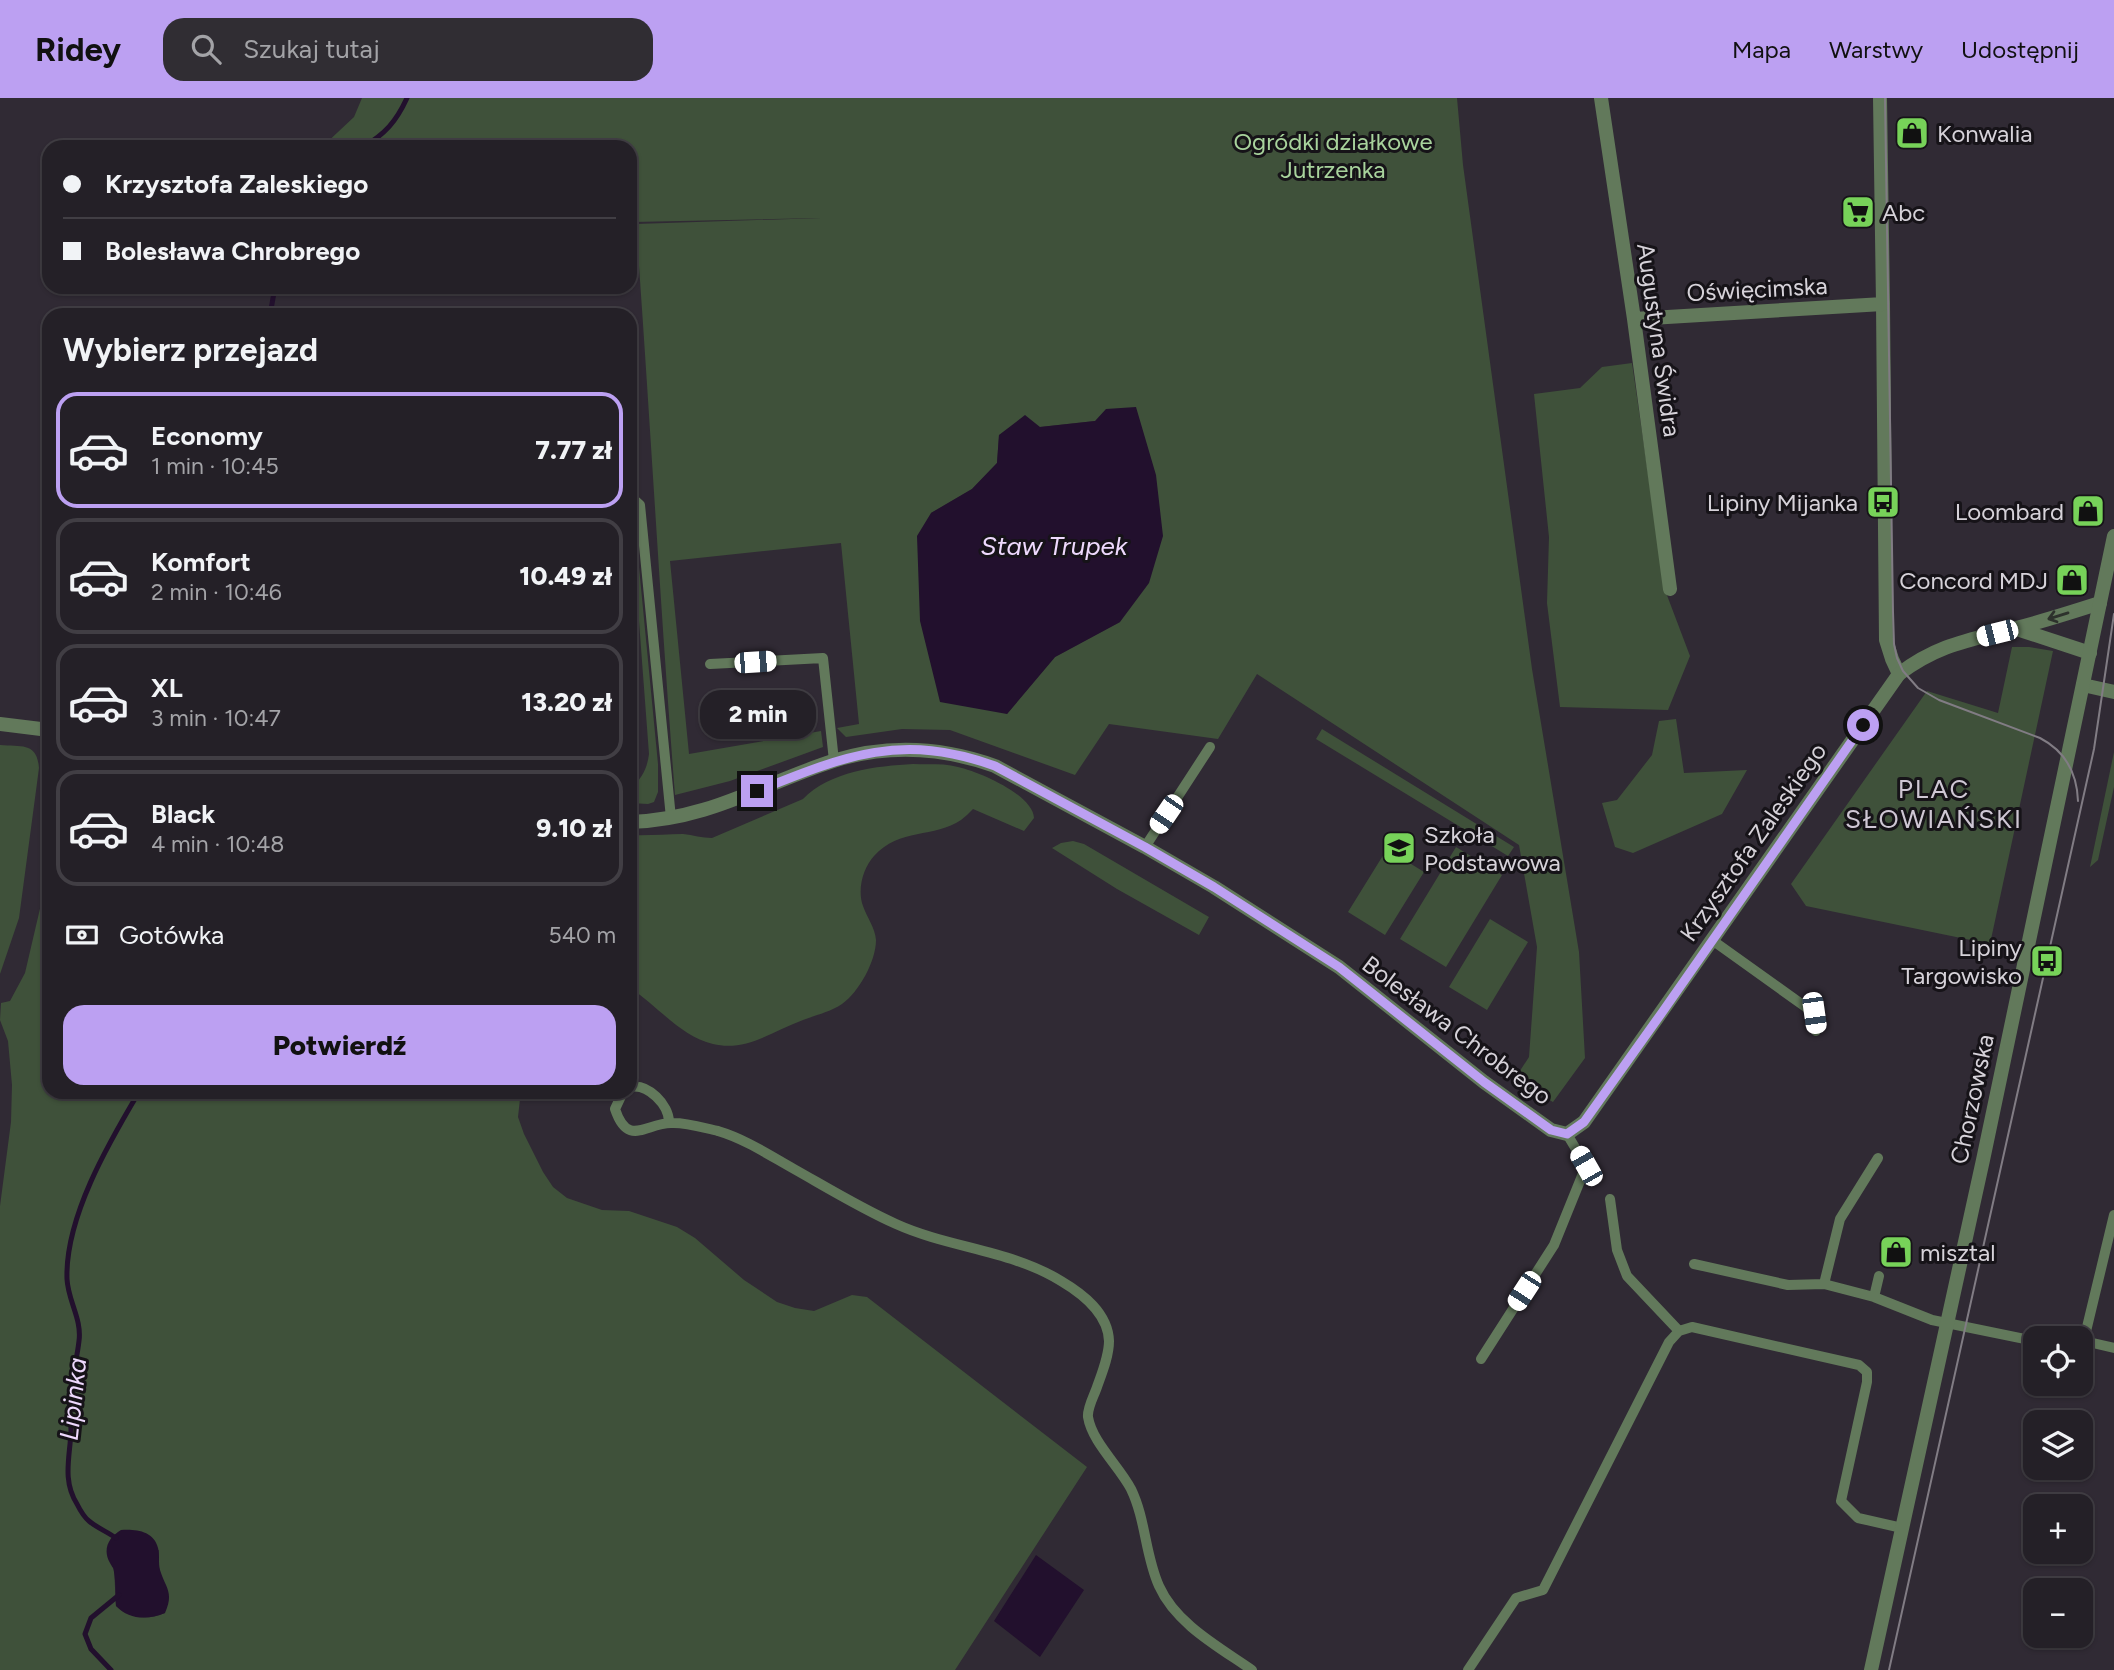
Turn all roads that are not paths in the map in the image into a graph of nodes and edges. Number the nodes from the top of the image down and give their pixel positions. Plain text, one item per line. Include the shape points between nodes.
1 (1601, 98) edge
2 (1880, 98) edge
3 (1882, 304) junction
4 (1634, 319) junction
5 (637, 502) edge
6 (2114, 536) edge
7 (1670, 589) dead end
8 (2100, 603) junction
9 (2015, 629) junction
10 (2090, 653) junction
11 (710, 664) dead end
12 (1899, 674) junction
13 (2083, 685) junction
14 (2114, 692) edge
15 (0, 724) edge
16 (42, 729) edge
17 (1210, 747) dead end
18 (834, 761) junction
19 (671, 818) junction
20 (637, 821) edge
21 (1145, 847) junction
22 (1712, 940) junction
23 (1816, 1031) dead end
24 (637, 1087) edge
25 (620, 1099) edge
26 (669, 1122) junction
27 (1567, 1134) junction
28 (1878, 1158) dead end
29 (1610, 1199) dead end
30 (2114, 1215) edge
31 (1694, 1264) dead end
32 (1879, 1276) dead end
33 (1824, 1284) junction
34 (1874, 1297) junction
35 (1947, 1322) junction
36 (2087, 1326) edge
37 (1679, 1331) junction
38 (2023, 1338) edge
39 (2093, 1347) edge
40 (2114, 1348) edge
41 (1481, 1359) dead end
42 (1902, 1528) junction
43 (1252, 1670) edge
44 (1468, 1670) edge
45 (1871, 1670) edge

1 - 4 street, Augustyna Świdra
2 - 3 street
3 - 4 street, Oświęcimska
3 - 12 street via 1886,640
4 - 7 street, Augustyna Świdra
5 - 19 lane
6 - 8 street, Chorzowska
8 -> 9 street, Krzysztofa Zaleskiego
8 - 10 street, Chorzowska
9 - 10 street
9 - 12 street, Krzysztofa Zaleskiego via 1960,641
10 - 13 street, Chorzowska
11 - 18 lane via 823,658
12 - 22 street, Krzysztofa Zaleskiego
13 - 14 street
13 - 35 street, Chorzowska
15 - 16 street
17 - 21 lane
18 - 19 street, Bolesława Chrobrego via 734,800
18 - 21 street, Bolesława Chrobrego via 909,749 972,758
19 - 20 street, Bolesława Chrobrego
21 - 27 street, Bolesława Chrobrego via 1339,967 1484,1082 1551,1130
22 - 23 lane via 1814,1013
22 - 27 street, Krzysztofa Zaleskiego via 1584,1122
24 - 26 lane via 661,1102
25 - 26 lane via 615,1109 628,1129 639,1132
26 - 43 lane via 740,1139 897,1224 1042,1271 1094,1306 1109,1340 1087,1413 1094,1436 1132,1491 1158,1585 1177,1614
27 - 41 lane via 1586,1166 1553,1245
28 - 33 lane via 1840,1219
29 - 37 lane via 1617,1250 1627,1276
30 - 36 lane
31 - 33 lane via 1788,1285
32 - 34 lane
33 - 34 lane
34 - 35 lane
35 - 38 lane
35 - 42 street, Chorzowska
37 - 42 lane via 1692,1327 1859,1365 1867,1372 1841,1501 1858,1518
37 - 44 lane via 1669,1342 1543,1590 1516,1598
39 - 40 lane
42 - 45 street, Chorzowska

